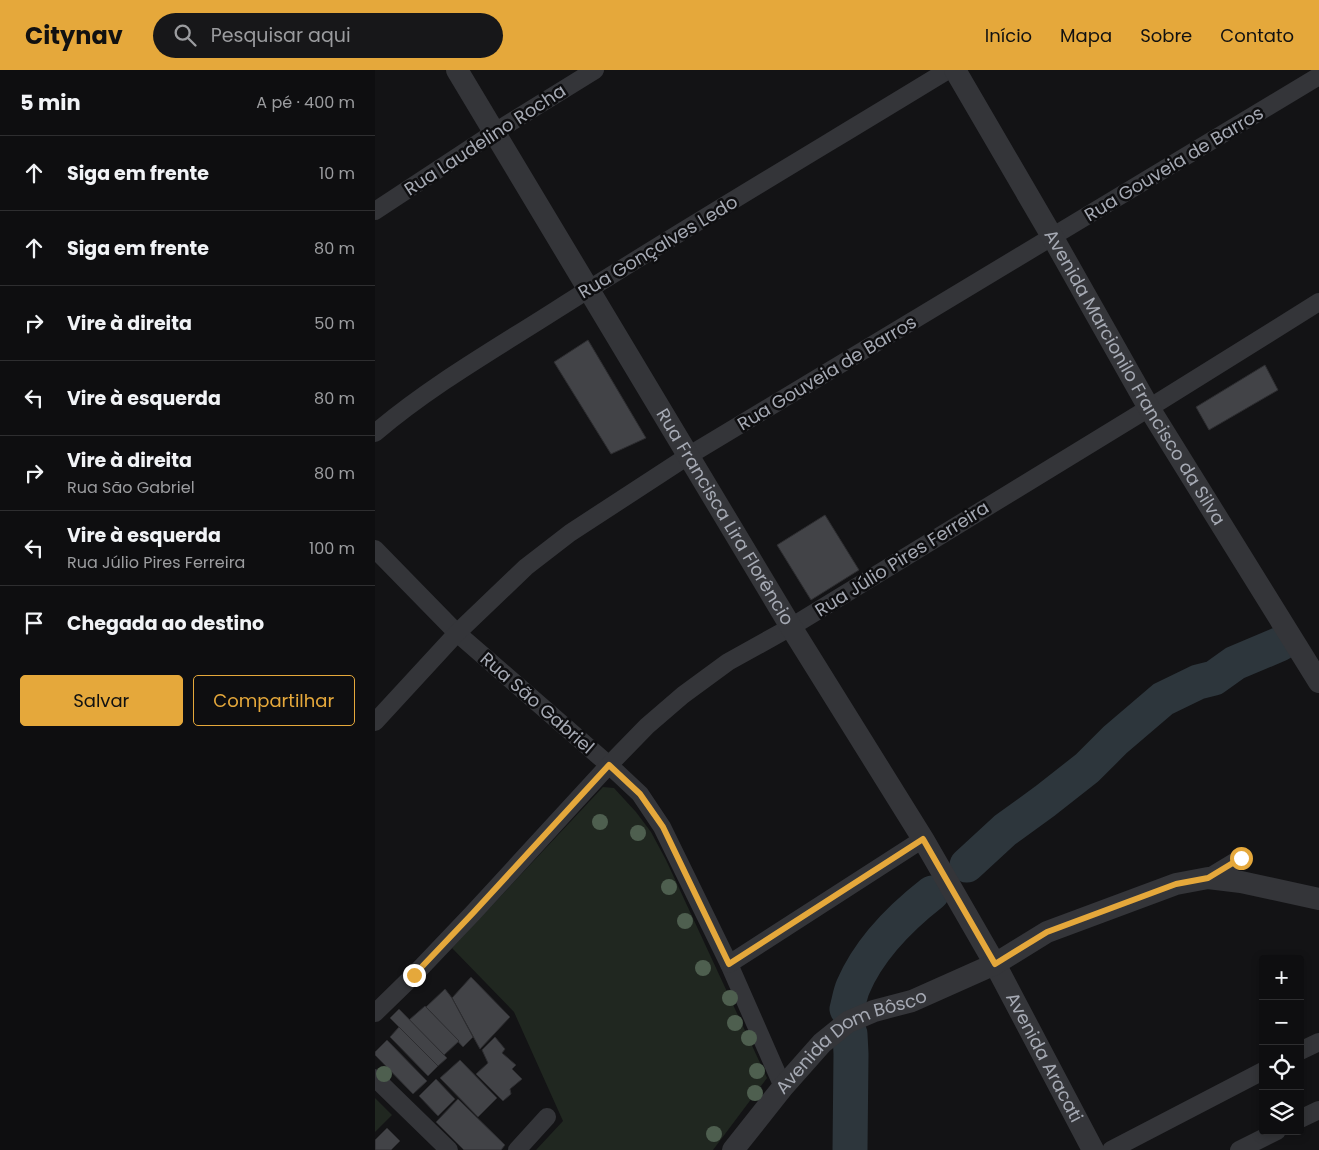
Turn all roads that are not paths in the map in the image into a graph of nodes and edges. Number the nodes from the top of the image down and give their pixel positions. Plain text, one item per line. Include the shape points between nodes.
1 (457, 70) edge
2 (595, 70) edge
3 (948, 70) edge
4 (955, 70) edge
5 (1319, 76) edge
6 (495, 132) junction
7 (375, 211) edge
8 (1053, 238) junction
9 (589, 289) junction
10 (1319, 302) edge
11 (1149, 408) junction
12 (375, 433) edge
13 (688, 456) junction
14 (375, 549) edge
15 (791, 627) junction
16 (457, 633) junction
17 (1319, 682) edge
18 (375, 722) edge
19 (609, 765) junction
20 (923, 839) junction
21 (1241, 858) dead end
22 (1208, 878) junction
23 (1319, 899) edge
24 (729, 964) junction
25 (995, 964) junction
26 (375, 1013) edge
27 (1319, 1042) edge
28 (1304, 1049) edge
29 (1259, 1073) edge
30 (375, 1078) edge
31 (783, 1087) junction
32 (1319, 1110) edge
33 (547, 1117) dead end
34 (1304, 1117) edge
35 (1269, 1135) edge
36 (449, 1150) edge
37 (517, 1150) edge
38 (733, 1150) edge
39 (1093, 1150) edge
40 (1111, 1150) edge
41 (1239, 1150) edge

1 - 6 street, Rua Francisca Lira Florêncio
2 - 6 street, Rua Laudelino Rocha
3 - 9 street, Rua Gonçalves Ledo
4 - 8 street, Avenida Marcionilo Francisco da Silva
5 - 8 street, Rua Gouveia de Barros
6 - 7 street, Rua Laudelino Rocha
6 - 9 street, Rua Francisca Lira Florêncio
8 - 11 street, Avenida Marcionilo Francisco da Silva
8 - 13 street, Rua Gouveia de Barros
9 - 12 street, Rua Gonçalves Ledo via 439,385
9 - 13 street, Rua Francisca Lira Florêncio
10 - 11 street, Rua Júlio Pires Ferreira
11 - 15 street, Rua Júlio Pires Ferreira
11 - 17 street, Avenida Marcionilo Francisco da Silva
13 - 15 street, Rua Francisca Lira Florêncio
13 - 16 street, Rua Gouveia de Barros via 570,533 526,567
14 - 16 street, Rua São Gabriel
15 - 19 street, Rua Júlio Pires Ferreira via 728,662 683,695
15 - 20 street, Rua Francisca Lira Florêncio
16 - 18 street, Rua Gouveia de Barros
16 - 19 street, Rua São Gabriel
19 - 24 street, Rua São Gabriel via 640,794 663,827
19 - 26 street, Rua Júlio Pires Ferreira via 473,913
20 - 24 street
20 - 25 street, Rua Francisca Lira Florêncio
21 - 22 street
22 - 23 street, Avenida Dom Bôsco
22 - 25 street, Avenida Dom Bôsco via 1176,884 1047,932
24 - 31 street, Rua São Gabriel
25 - 31 street, Avenida Dom Bôsco via 911,1001 848,1022 821,1043
25 - 39 street, Avenida Aracati
27 - 28 street
29 - 40 street
30 - 36 street
31 - 38 street, Avenida Dom Bôsco
32 - 34 street
33 - 37 street
35 - 41 street

